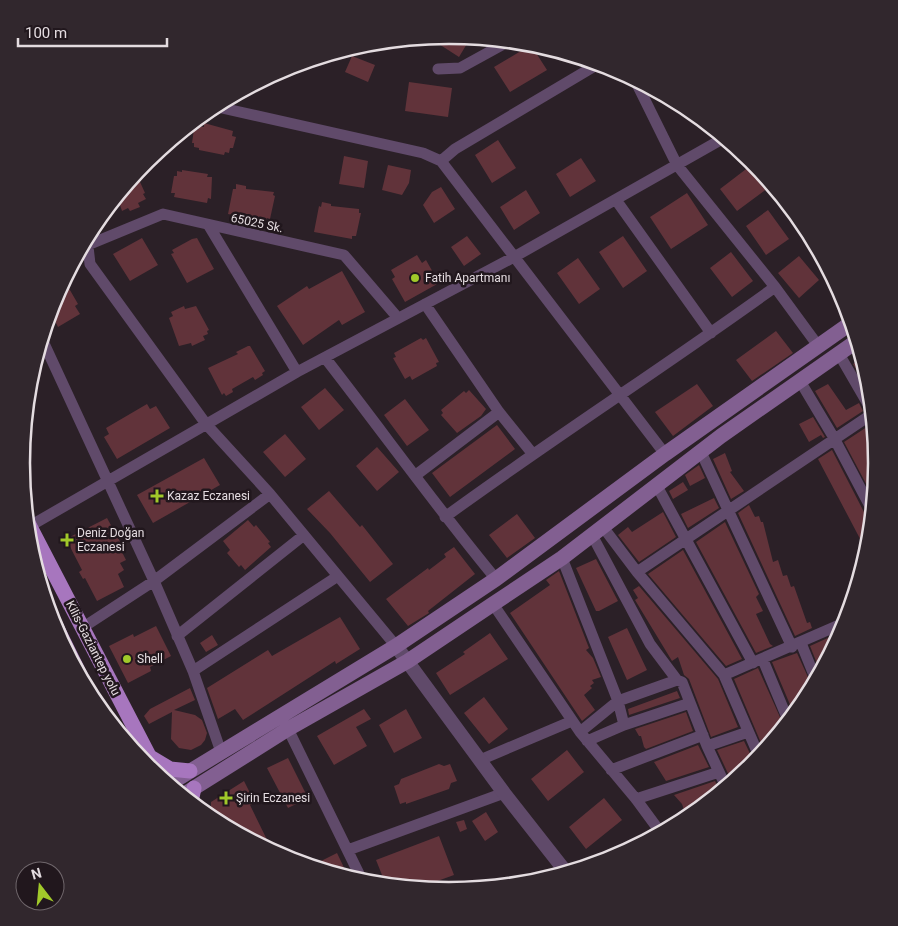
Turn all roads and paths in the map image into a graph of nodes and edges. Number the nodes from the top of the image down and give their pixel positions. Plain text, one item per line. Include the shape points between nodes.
1 (498, 47) edge
2 (438, 69) dead end
3 (590, 69) edge
4 (640, 90) edge
5 (226, 109) edge
6 (717, 142) edge
7 (441, 161) junction
8 (677, 165) junction
9 (616, 200) junction
10 (209, 226) junction
11 (95, 240) edge
12 (87, 251) edge
13 (514, 257) junction
14 (775, 287) junction
15 (424, 304) junction
16 (398, 318) junction
17 (846, 327) edge
18 (712, 333) junction
19 (851, 345) edge
20 (819, 347) junction
21 (46, 348) edge
22 (839, 354) junction
23 (326, 359) junction
24 (297, 372) junction
25 (800, 381) junction
26 (862, 395) edge
27 (620, 396) junction
28 (499, 412) junction
29 (865, 418) edge
30 (206, 424) junction
31 (834, 438) junction
32 (701, 452) junction
33 (532, 453) junction
34 (665, 454) junction
35 (416, 476) junction
36 (107, 483) junction
37 (657, 486) junction
38 (270, 494) junction
39 (866, 499) edge
40 (727, 511) junction
41 (445, 517) junction
42 (34, 520) edge
43 (598, 531) junction
44 (304, 535) junction
45 (686, 537) junction
46 (37, 541) edge
47 (562, 558) junction
48 (637, 572) junction
49 (338, 576) junction
50 (496, 579) junction
51 (154, 581) junction
52 (493, 604) junction
53 (82, 628) junction
54 (833, 629) edge
55 (177, 636) junction
56 (796, 645) junction
57 (396, 646) junction
58 (408, 660) junction
59 (758, 661) junction
60 (193, 671) junction
61 (812, 672) edge
62 (724, 675) junction
63 (677, 680) junction
64 (618, 701) junction
65 (690, 703) junction
66 (785, 712) edge
67 (572, 721) junction
68 (624, 725) junction
69 (288, 729) junction
70 (748, 732) junction
71 (583, 736) junction
72 (705, 740) junction
73 (755, 748) edge
74 (221, 752) junction
75 (148, 753) edge
76 (152, 758) edge
77 (480, 760) junction
78 (611, 770) junction
79 (190, 771) junction
80 (719, 772) junction
81 (175, 780) edge
82 (723, 780) edge
83 (504, 793) junction
84 (192, 794) edge
85 (636, 799) junction
86 (659, 826) edge
87 (348, 850) junction
88 (564, 866) edge
89 (358, 872) edge

1 - 2 street via 460,68
3 - 7 street via 455,149
4 - 8 street
5 - 7 street via 423,153
6 - 8 street
7 - 13 street
8 - 9 street
8 - 14 street
9 - 13 street
9 - 18 street
10 - 11 street, 65025 Sk. via 163,214
10 - 16 street, 65025 Sk. via 344,255
10 - 24 street
12 - 30 street via 90,264
13 - 15 street
13 - 27 street
14 - 18 street
14 - 20 street
15 - 16 street
15 - 28 street
16 - 23 street
17 - 20 main road
18 - 27 street
19 - 22 main road
20 - 34 main road
21 - 36 street
22 - 25 main road
22 - 26 street
23 - 24 street
23 - 35 street
24 - 30 street
25 - 31 street
25 - 32 main road
27 - 33 street
27 - 34 street
28 - 33 street
28 - 35 street
29 - 31 street
30 - 36 street
30 - 38 street
31 - 39 street
31 - 40 street
32 - 37 main road
32 - 40 street
33 - 41 street
34 - 50 main road
35 - 41 street
36 - 42 street
36 - 51 street
37 - 43 main road
37 - 45 street
38 - 44 street
38 - 51 street
40 - 45 street
40 - 56 street
41 - 50 street
43 - 47 main road
43 - 48 street
43 - 63 street via 650,644
44 - 49 street
44 - 55 street
45 - 48 street
45 - 59 street
46 - 53 highway, Kilis-Gaziantep yolu
47 - 52 main road
47 - 64 street
48 - 62 street
49 - 57 street
49 - 60 street
50 - 57 main road
51 - 53 street
51 - 55 street
52 - 58 main road
52 - 67 street
53 - 75 highway, Kilis-Gaziantep yolu
54 - 56 street
55 - 60 street
56 - 59 street
56 - 61 street
57 - 58 street
57 - 74 main road
58 - 69 main road
58 - 77 street
59 - 62 street
59 - 66 street
60 - 74 street
62 - 70 street
63 - 64 street
63 - 65 street via 682,682
64 - 68 street
64 - 71 street
65 - 68 street
65 - 72 street
67 - 71 street
67 - 77 street
68 - 71 street
69 - 84 main road
69 - 87 street
70 - 72 street
70 - 73 street
71 - 78 street
72 - 78 street
72 - 80 street
74 - 79 main road
76 - 79 highway via 170,769
77 - 83 street
78 - 85 street
79 - 81 main road
80 - 82 street
80 - 85 street
83 - 87 street
83 - 88 street
85 - 86 street
87 - 89 street

